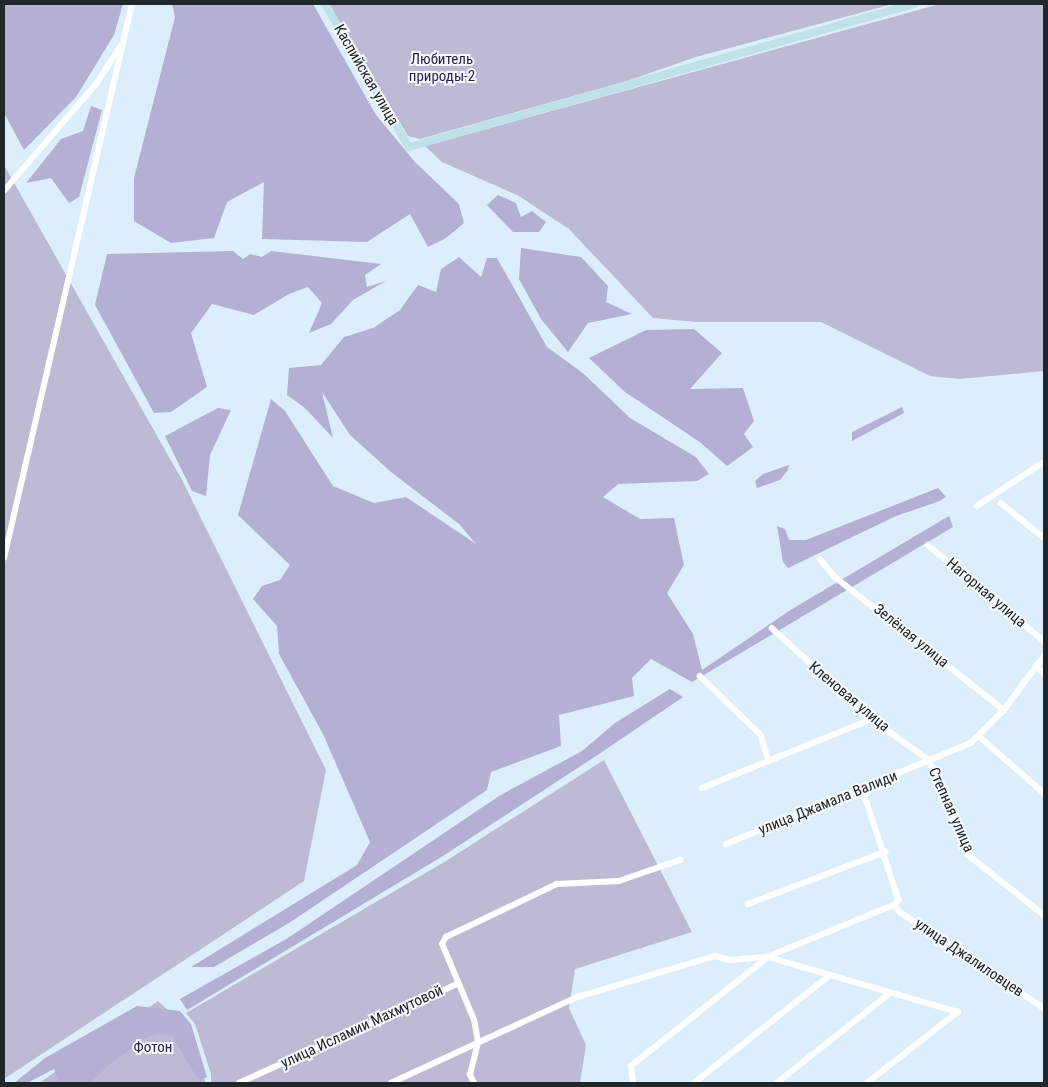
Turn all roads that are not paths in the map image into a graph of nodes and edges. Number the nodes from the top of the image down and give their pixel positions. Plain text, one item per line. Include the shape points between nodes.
1 (132, 4) edge
2 (324, 4) edge
3 (914, 4) edge
4 (123, 43) junction
5 (4, 191) edge
6 (1044, 462) edge
7 (1001, 503) dead end
8 (977, 506) dead end
9 (1044, 538) edge
10 (928, 545) dead end
11 (4, 558) edge
12 (820, 559) dead end
13 (772, 628) dead end
14 (1044, 641) edge
15 (1044, 656) edge
16 (1036, 666) junction
17 (1044, 673) edge
18 (700, 676) dead end
19 (1004, 710) junction
20 (872, 719) junction
21 (980, 737) junction
22 (930, 760) junction
23 (769, 761) junction
24 (702, 788) dead end
25 (863, 790) junction
26 (1044, 793) edge
27 (726, 844) dead end
28 (884, 852) junction
29 (680, 860) dead end
30 (748, 904) dead end
31 (895, 905) junction
32 (1044, 915) edge
33 (768, 958) junction
34 (829, 976) junction
35 (457, 984) junction
36 (890, 994) junction
37 (1044, 1008) edge
38 (478, 1042) junction
39 (240, 1083) edge
40 (391, 1083) edge
41 (474, 1083) edge
42 (633, 1083) edge
43 (694, 1083) edge
44 (776, 1083) edge
45 (867, 1083) edge

1 - 4 street
2 - 3 street, Каспийская улица via 409,147
4 - 5 street via 97,83
4 - 11 street
6 - 8 street
7 - 9 street
10 - 14 street, Нагорная улица
12 - 19 street, Зелёная улица via 835,577
13 - 20 street, Кленовая улица
15 - 16 street
16 - 17 street
16 - 19 street
18 - 23 street via 761,735
19 - 21 street
20 - 22 street, Кленовая улица
20 - 23 street
21 - 22 street, улица Джамала Валиди
21 - 26 street
22 - 25 street, улица Джамала Валиди
22 - 32 street, Степная улица via 967,854
23 - 24 street
25 - 27 street, улица Джамала Валиди
25 - 28 street
28 - 30 street
28 - 31 street via 899,900
29 - 35 street via 619,882 557,884 446,937 442,944
31 - 33 street
31 - 37 street, улица Джалиловцев via 900,912
33 - 34 street
33 - 38 street via 732,960 715,956 575,998
33 - 42 street via 631,1066
34 - 36 street
34 - 43 street
35 - 38 street via 474,1020
35 - 39 street, улица Исламии Махмутовой
36 - 44 street
36 - 45 street via 958,1012
38 - 40 street
38 - 41 street via 470,1075

